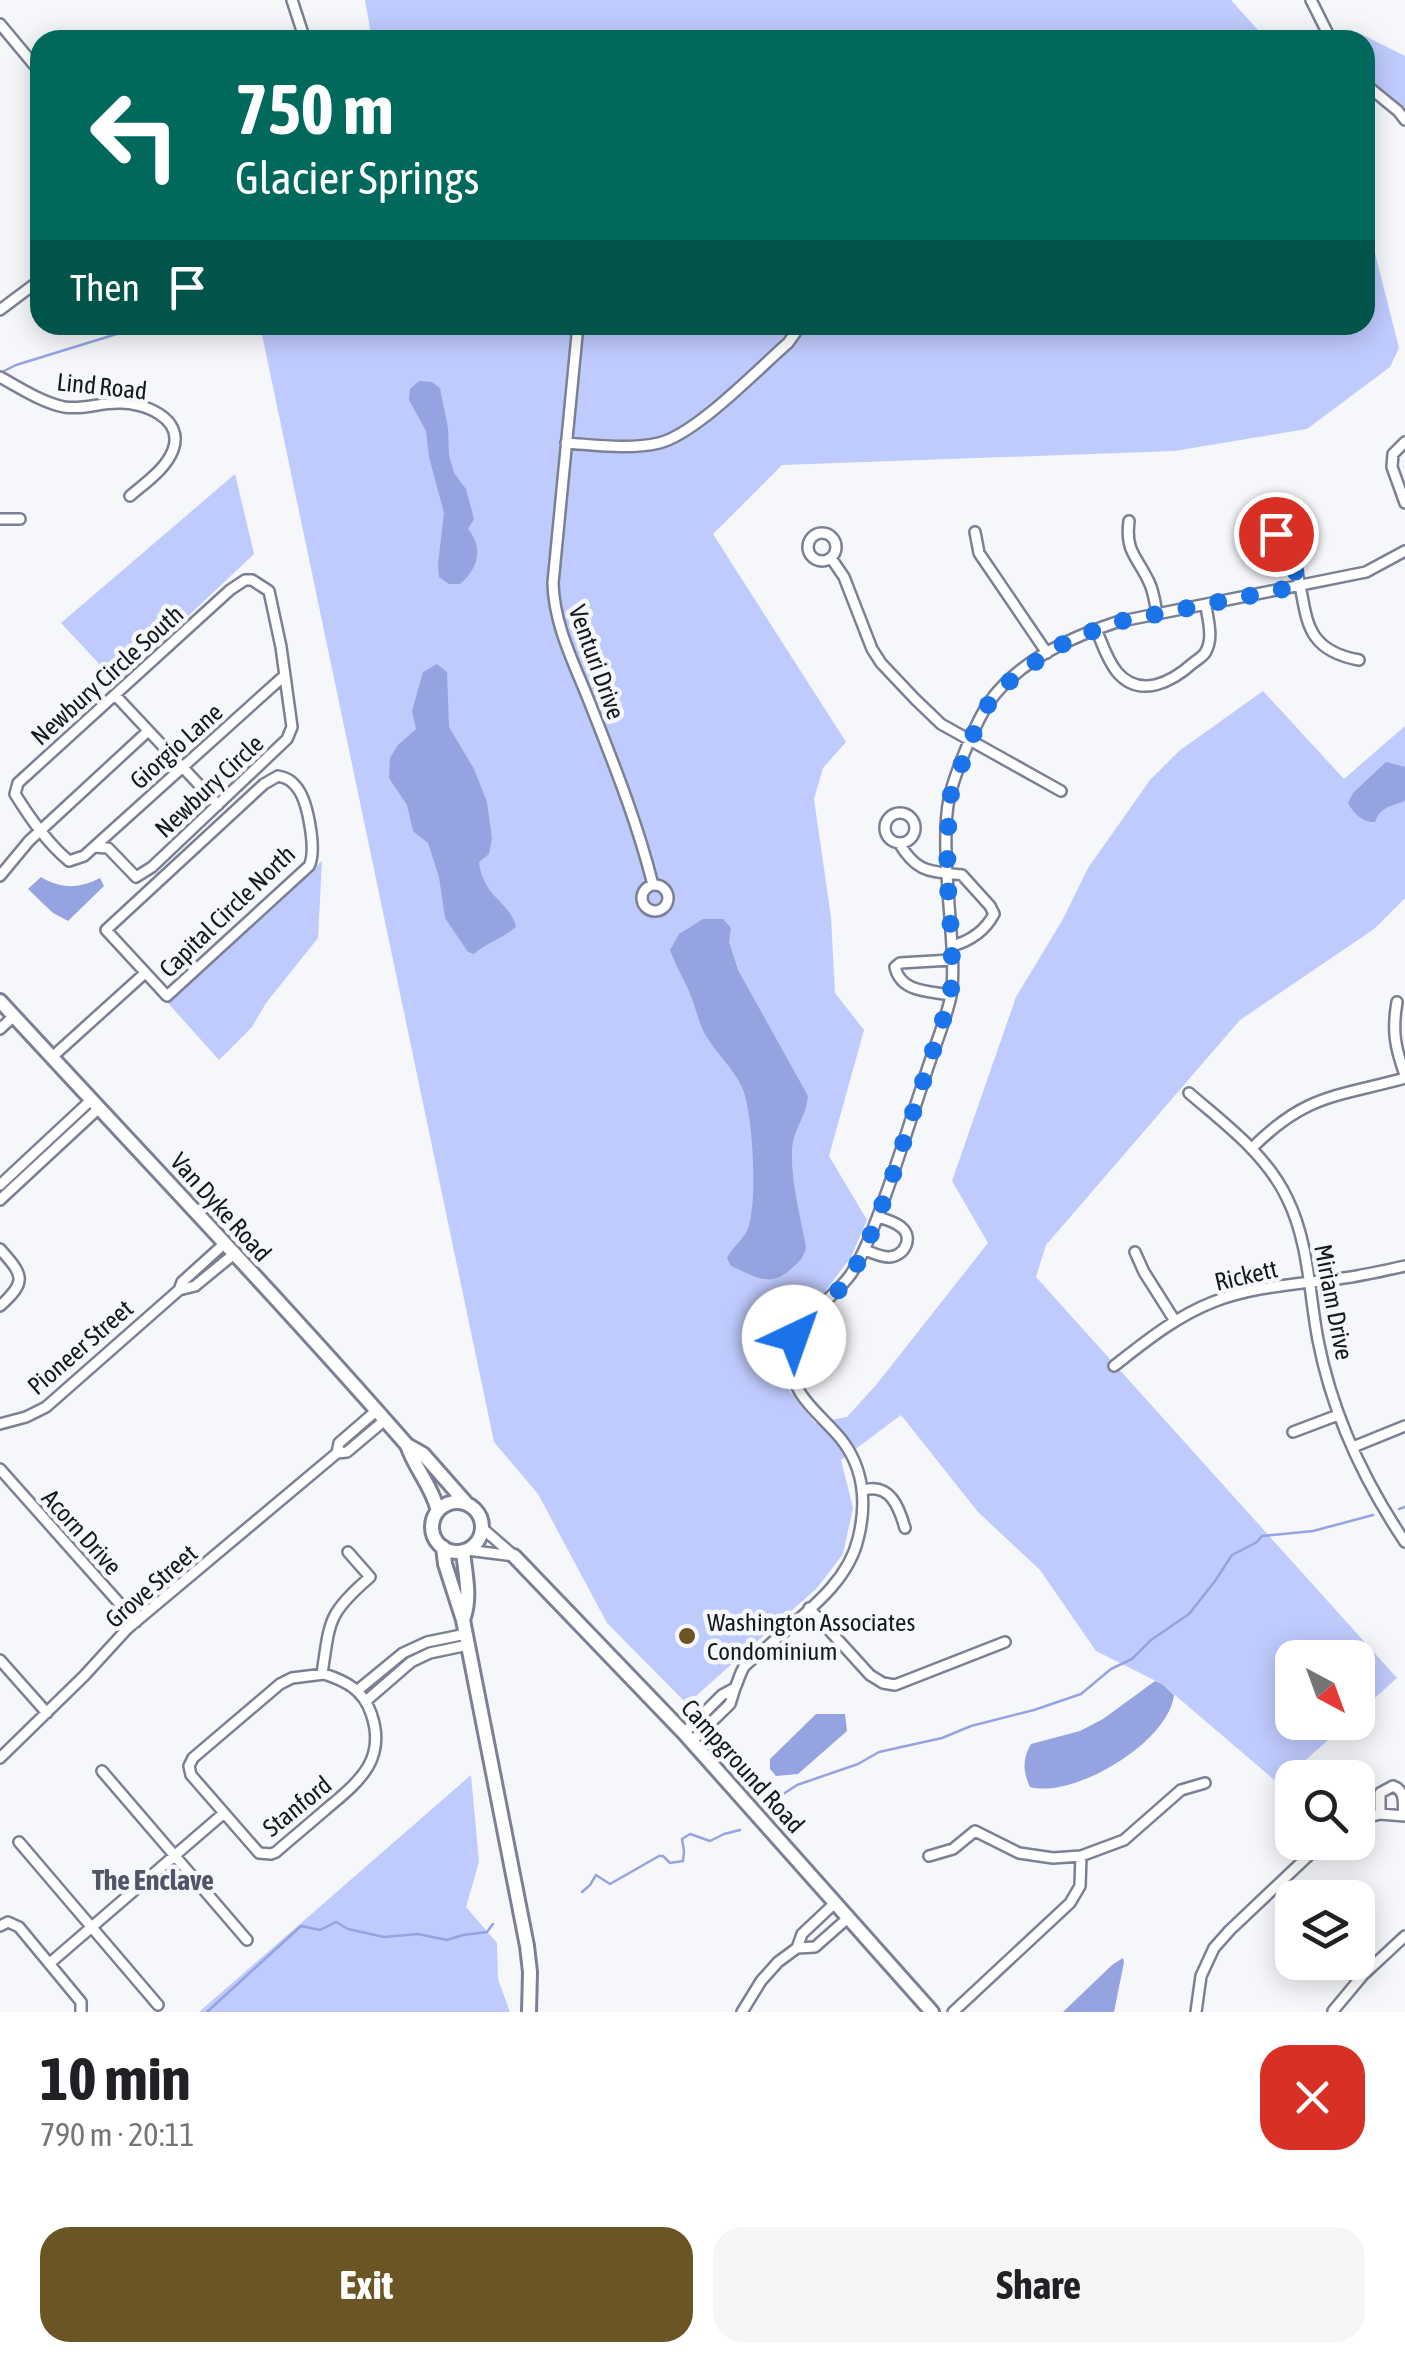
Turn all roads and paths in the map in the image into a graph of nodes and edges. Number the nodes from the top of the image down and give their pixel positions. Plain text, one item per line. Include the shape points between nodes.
1 (292, 0) edge
2 (1311, 0) edge
3 (0, 24) edge
4 (302, 30) edge
5 (1325, 30) edge
6 (30, 60) edge
7 (1375, 92) edge
8 (1405, 120) edge
9 (30, 288) edge
10 (0, 310) edge
11 (577, 335) edge
12 (794, 335) edge
13 (0, 377) edge
14 (1405, 442) edge
15 (566, 443) junction
16 (130, 496) dead end
17 (1405, 503) edge
18 (1270, 506) dead end
19 (20, 518) dead end
20 (0, 519) edge
21 (1129, 521) dead end
22 (975, 532) dead end
23 (1405, 550) edge
24 (831, 558) dead end
25 (1299, 586) junction
26 (269, 591) joint
27 (1206, 606) junction
28 (1157, 614) junction
29 (1096, 628) junction
30 (1047, 653) junction
31 (1360, 660) dead end
32 (285, 675) junction
33 (115, 695) junction
34 (147, 732) junction
35 (970, 741) junction
36 (182, 767) junction
37 (1061, 791) dead end
38 (218, 806) junction
39 (41, 831) junction
40 (899, 843) dead end
41 (94, 847) junction
42 (947, 873) junction
43 (0, 876) edge
44 (136, 877) junction
45 (653, 884) dead end
46 (148, 891) junction
47 (952, 946) junction
48 (951, 960) junction
49 (144, 974) junction
50 (951, 995) junction
51 (0, 1001) edge
52 (1397, 1002) dead end
53 (14, 1016) junction
54 (0, 1029) edge
55 (51, 1058) junction
56 (1405, 1077) edge
57 (1189, 1093) dead end
58 (94, 1105) junction
59 (1252, 1148) junction
60 (0, 1185) edge
61 (0, 1200) edge
62 (878, 1217) junction
63 (0, 1248) edge
64 (229, 1249) junction
65 (865, 1250) junction
66 (1135, 1252) dead end
67 (1405, 1266) edge
68 (1310, 1282) junction
69 (0, 1306) edge
70 (1175, 1321) junction
71 (1114, 1366) dead end
72 (381, 1415) junction
73 (1338, 1415) junction
74 (0, 1424) edge
75 (1405, 1426) edge
76 (1293, 1432) dead end
77 (407, 1445) junction
78 (1354, 1447) junction
79 (0, 1469) edge
80 (864, 1490) junction
81 (467, 1504) junction
82 (438, 1511) junction
83 (482, 1528) junction
84 (904, 1528) dead end
85 (1405, 1542) edge
86 (443, 1547) junction
87 (465, 1550) junction
88 (348, 1552) dead end
89 (514, 1556) junction
90 (809, 1608) junction
91 (136, 1622) junction
92 (465, 1633) junction
93 (1005, 1642) dead end
94 (0, 1660) edge
95 (322, 1674) junction
96 (735, 1688) junction
97 (358, 1690) junction
98 (366, 1701) junction
99 (706, 1711) junction
100 (48, 1713) junction
101 (714, 1720) junction
102 (688, 1737) junction
103 (0, 1758) edge
104 (102, 1771) dead end
105 (1205, 1784) dead end
106 (224, 1814) junction
107 (1380, 1814) junction
108 (1375, 1815) edge
109 (1404, 1815) edge
110 (19, 1842) dead end
111 (175, 1856) junction
112 (929, 1856) dead end
113 (1081, 1856) junction
114 (1304, 1860) edge
115 (836, 1902) junction
116 (849, 1917) junction
117 (0, 1926) edge
118 (92, 1927) junction
119 (1405, 1936) edge
120 (248, 1940) dead end
121 (797, 1948) junction
122 (50, 1963) junction
123 (158, 2005) dead end
124 (1333, 2011) edge
125 (81, 2012) edge
126 (529, 2012) edge
127 (742, 2012) edge
128 (932, 2012) edge
129 (953, 2012) edge
130 (1196, 2012) edge

1 - 4 street
2 - 5 street
3 - 6 street
7 - 8 street
9 - 10 street
11 - 15 street, Venturi Drive
12 - 15 street via 681,434 641,446
13 - 16 street, Lind Road via 58,406 118,402 161,415 176,436 172,452
14 - 17 street via 1392,454
15 - 45 street, Venturi Drive via 553,598
18 - 25 street
19 - 20 street
21 - 28 street via 1126,540 1154,592
22 - 30 street via 979,553
23 - 25 street via 1366,572
24 - 35 street via 881,663 941,724
25 - 27 street
25 - 31 street via 1308,626 1322,644
26 - 32 street, Newbury Circle
26 - 33 street, Newbury Circle South via 252,580 230,590
27 - 28 street
27 - 29 street via 1205,653 1155,687 1119,674
28 - 29 street
29 - 30 street
30 - 35 street via 990,701
32 - 36 street, Giorgio Lane
32 - 38 street, Newbury Circle via 292,727 287,739
33 - 34 street
33 - 39 street, Newbury Circle South via 18,783 15,794
34 - 36 street
34 - 39 street
35 - 37 street
35 - 42 street via 949,800
36 - 38 street
36 - 41 street, Giorgio Lane
38 - 44 street, Newbury Circle
39 - 41 street via 69,861
39 - 43 street
40 - 42 street via 918,867
41 - 44 street via 108,848
42 - 47 street
42 - 47 street via 962,875 994,914 976,935
44 - 46 street
46 - 49 street via 106,930
46 - 49 street, Capital Circle North via 271,778 297,786 314,857 309,866 166,996
47 - 48 street
48 - 50 street
48 - 50 street via 895,968 904,985
49 - 55 street
50 - 62 street
51 - 53 street, Van Dyke Road
52 - 56 street via 1393,1026
53 - 54 street
53 - 55 street, Van Dyke Road
55 - 58 street, Van Dyke Road
56 - 59 street via 1321,1098
57 - 59 street, Miriam Drive
58 - 60 street
58 - 61 street
58 - 64 street, Van Dyke Road
59 - 68 street, Miriam Drive via 1288,1200
62 - 65 street
62 - 65 street via 901,1226 908,1240 897,1256
63 - 69 street via 20,1282
64 - 72 street, Van Dyke Road
64 - 74 street, Pioneer Street via 182,1282 46,1407
65 - 80 street via 842,1287 794,1337 790,1358 793,1381 842,1439
66 - 70 street
67 - 68 street, Rickett
68 - 70 street, Rickett via 1240,1294
68 - 73 street, Miriam Drive
70 - 71 street, Rickett
72 - 77 street, Van Dyke Road
72 - 91 street, Grove Street via 340,1442 337,1453
73 - 76 street
73 - 78 street, Miriam Drive
75 - 78 street
77 - 81 street, Van Dyke Road
77 - 82 street, Van Dyke Road
78 - 85 street, Miriam Drive
79 - 91 street, Acorn Drive
80 - 84 street via 885,1491
80 - 90 street via 862,1522 847,1566
81 - 82 street
81 - 83 street
82 - 86 street via 433,1534
83 - 87 street
83 - 89 street, Campground Road
86 - 87 street
86 - 92 street
87 - 89 street
87 - 92 street
88 - 95 street via 370,1577 330,1621
89 - 102 street, Campground Road
90 - 93 street via 870,1675 895,1686
90 - 96 street via 744,1667
91 - 100 street, Grove Street
92 - 97 street via 403,1653
92 - 98 street via 411,1662
92 - 126 street via 527,1946
94 - 100 street
95 - 97 street
95 - 106 street via 280,1684 193,1758 192,1776
96 - 99 street
96 - 101 street
97 - 98 street, Stanford
98 - 106 street, Stanford via 376,1735 370,1765 276,1852 259,1853
99 - 101 street
99 - 102 street
100 - 103 street, Grove Street
101 - 102 street
102 - 115 street, Campground Road
104 - 111 street
105 - 113 street via 1180,1790 1124,1840
106 - 111 street, Stanford
107 - 108 street
107 - 109 street
107 - 109 street via 1380,1793 1397,1786
110 - 118 street
111 - 118 street, Stanford
111 - 120 street
112 - 113 street via 953,1849 975,1831 1020,1853
113 - 129 street via 1080,1886 1070,1903
114 - 130 street via 1214,1948
115 - 116 street, Campground Road
115 - 121 street via 802,1934
116 - 121 street via 815,1947
116 - 128 street, Campground Road
117 - 122 street via 18,1926
118 - 122 street, Stanford
118 - 123 street
119 - 124 street
121 - 127 street via 778,1962
122 - 125 street via 81,2002

